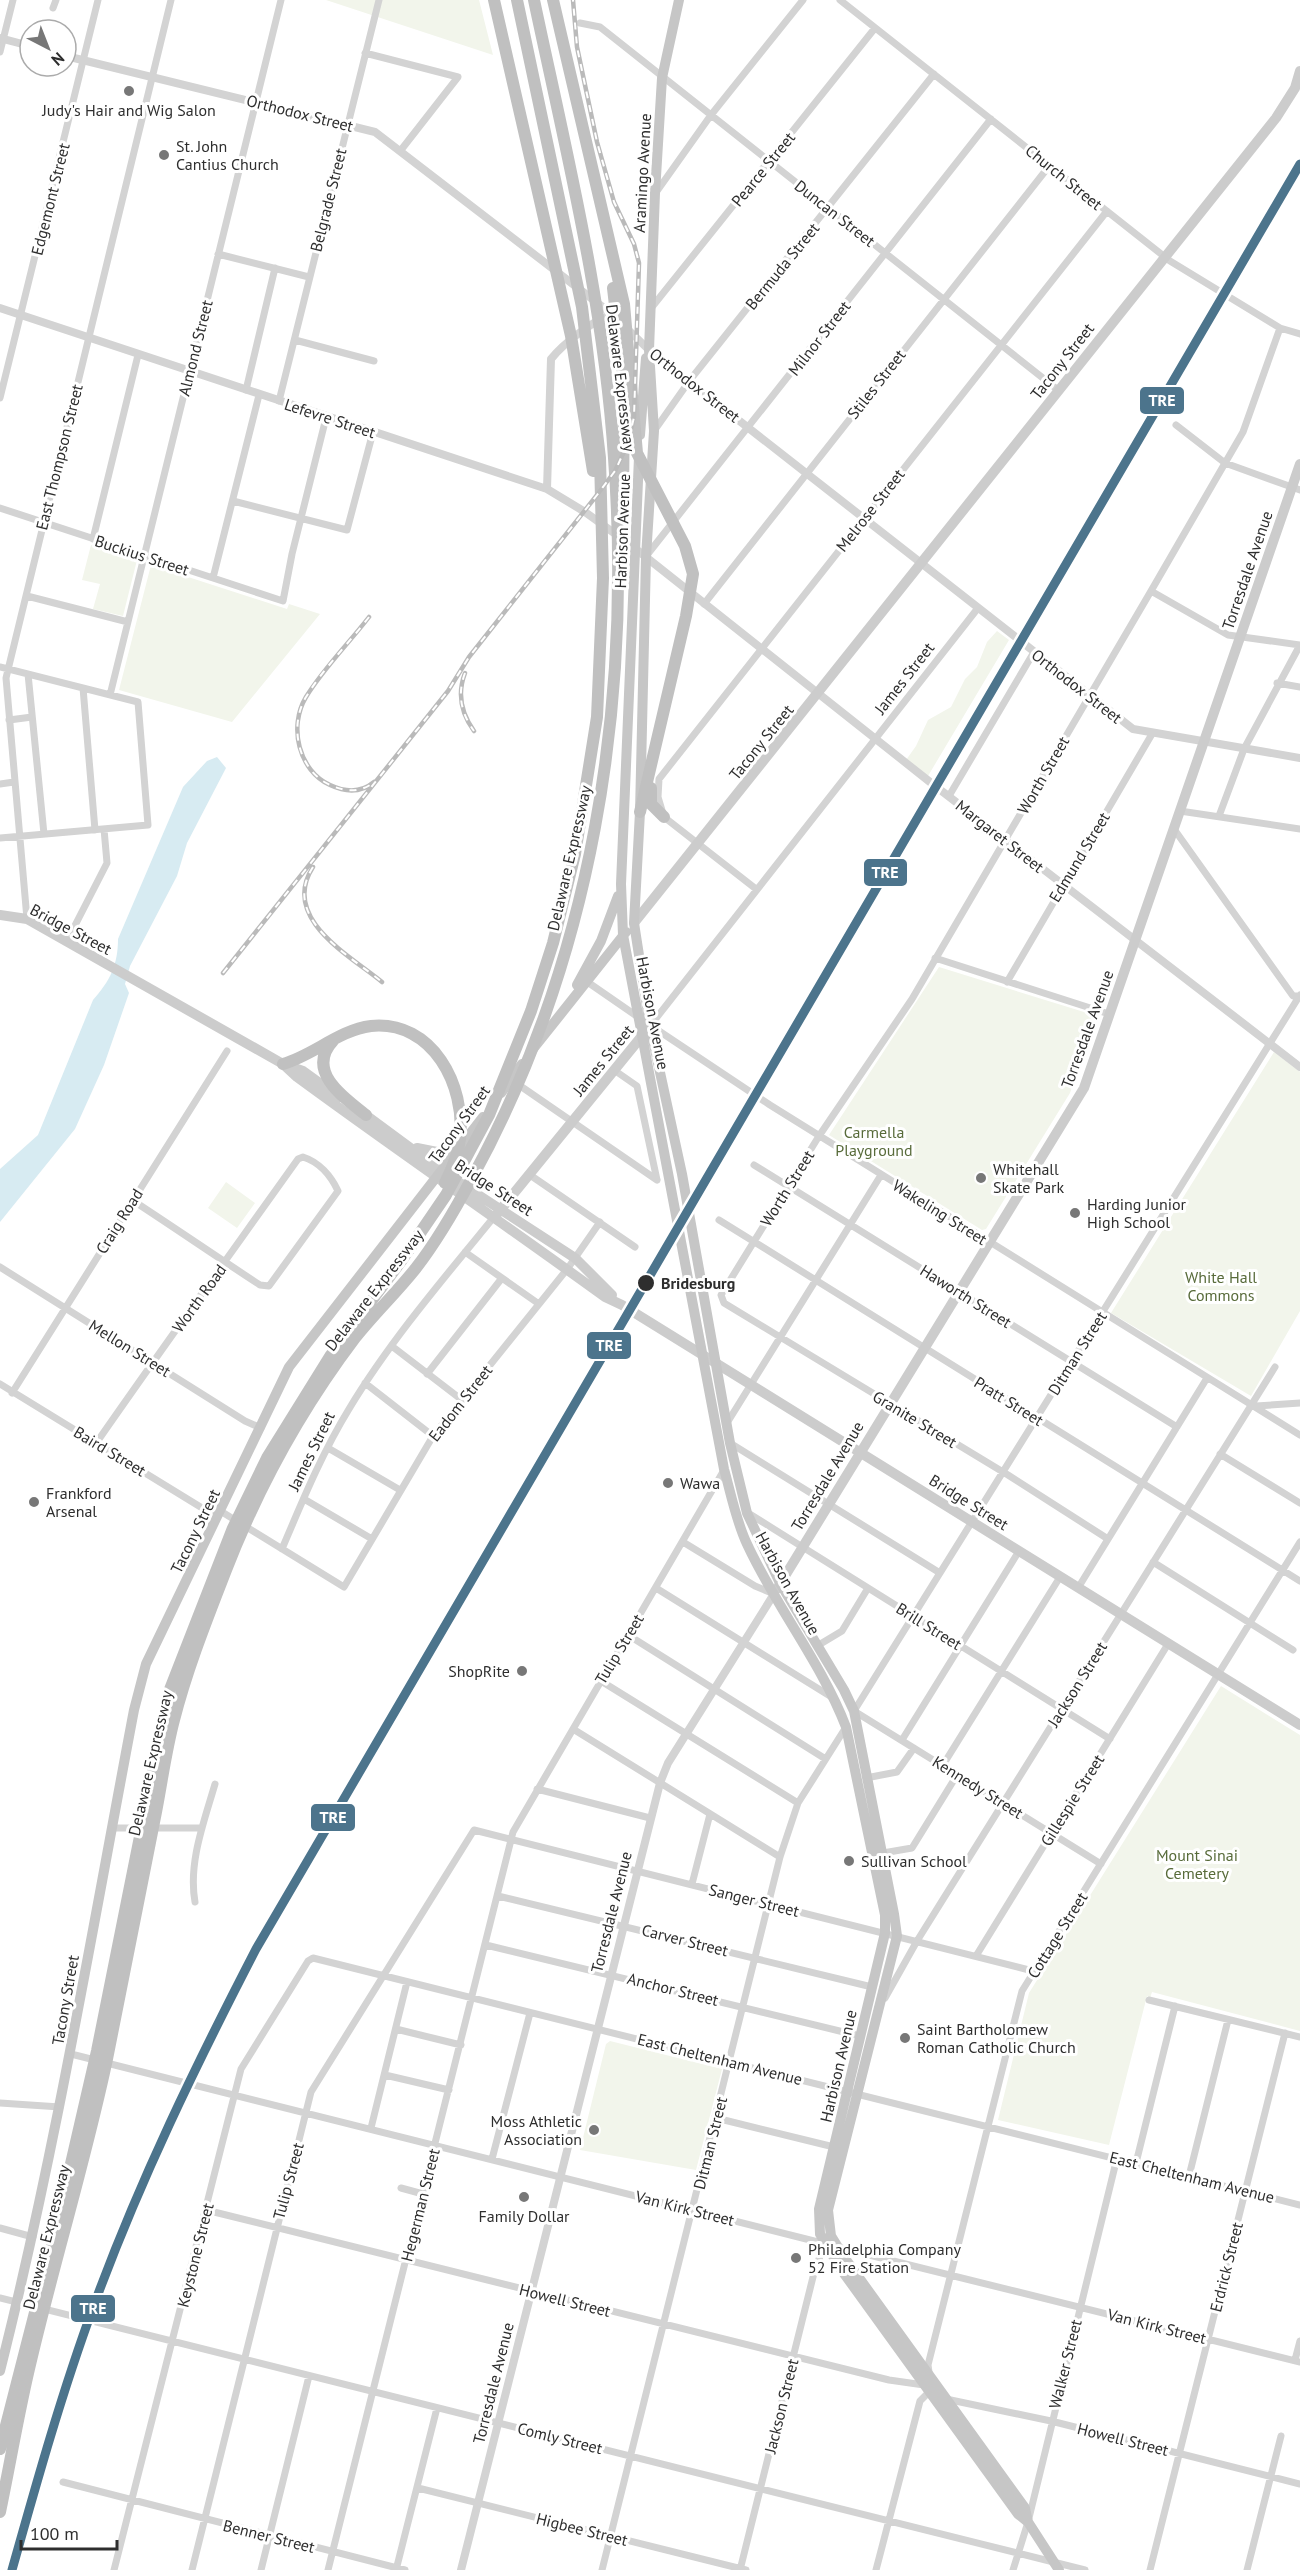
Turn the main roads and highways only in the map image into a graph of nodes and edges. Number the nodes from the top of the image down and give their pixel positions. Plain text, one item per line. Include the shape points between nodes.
1 (494, 0) edge
2 (517, 0) edge
3 (534, 0) edge
4 (553, 0) edge
5 (679, 0) edge
6 (1300, 71) edge
7 (587, 149) junction
8 (649, 350) junction
9 (596, 459) junction
10 (1300, 464) edge
11 (1296, 488) edge
12 (619, 547) junction
13 (641, 553) junction
14 (656, 752) junction
15 (640, 812) junction
16 (664, 817) road end
17 (621, 884) junction
18 (0, 915) edge
19 (634, 923) junction
20 (623, 935) junction
21 (565, 1007) junction
22 (650, 1026) junction
23 (642, 1036) junction
24 (336, 1038) junction
25 (283, 1064) junction
26 (366, 1115) junction
27 (404, 1142) junction
28 (462, 1146) junction
29 (440, 1176) junction
30 (436, 1205) junction
31 (497, 1213) junction
32 (622, 1305) junction
33 (703, 1357) junction
34 (715, 1364) junction
35 (859, 1451) junction
36 (730, 1468) junction
37 (244, 1517) junction
38 (780, 1583) junction
39 (774, 1594) junction
40 (846, 1694) junction
41 (835, 1699) junction
42 (854, 1711) junction
43 (1300, 1725) edge
44 (846, 1727) junction
45 (852, 2093) junction
46 (37, 2319) junction
47 (0, 2371) edge
48 (927, 2384) junction
49 (0, 2449) edge
50 (0, 2512) edge
51 (1028, 2522) junction
52 (1059, 2567) edge

1 - 9 highway
2 - 9 highway, Delaware Expressway via 582,307 590,359
3 - 12 highway, Delaware Expressway via 580,215 603,357
4 - 7 highway
5 - 8 main road, Aramingo Avenue via 662,78
6 - 19 main road, Tacony Street via 1295,88 1276,118
7 - 12 highway via 612,282 624,384 625,484
7 - 14 highway via 624,304 637,453 685,546 693,574
8 - 13 main road, Harbison Avenue via 654,431
8 - 13 main road, Harbison Avenue via 644,363
9 - 30 highway, Delaware Expressway via 603,623 597,717 575,854 531,1011 489,1115
10 - 11 main road, Torresdale Avenue
11 - 35 main road, Torresdale Avenue via 1240,635 1077,1101
12 - 37 highway, Delaware Expressway via 615,679 588,868 565,951 523,1072 451,1215 419,1264 356,1336
13 - 15 main road, Harbison Avenue
13 - 17 main road, Harbison Avenue
14 - 15 highway
14 - 16 highway via 650,798 653,808
15 - 19 main road, Harbison Avenue
17 - 20 main road, Harbison Avenue
17 - 21 main road via 606,931
18 - 25 main road, Bridge Street via 27,919 67,940
19 - 20 main road, Tacony Street
19 - 22 main road, Harbison Avenue
20 - 21 main road, Tacony Street
20 - 23 main road, Harbison Avenue
21 - 28 main road, Tacony Street
22 - 23 main road, James Street
22 - 34 main road, Harbison Avenue via 682,1174
23 - 31 main road, James Street
23 - 33 main road, Harbison Avenue
24 - 25 highway
24 - 26 highway via 325,1053 324,1071 336,1090
24 - 30 highway via 354,1029 373,1026 400,1029 424,1040 443,1062 452,1080 460,1115 460,1139 456,1159
25 - 26 main road, Bridge Street via 303,1071
25 - 29 main road, Bridge Street
26 - 27 main road, Bridge Street
27 - 28 main road via 438,1153
27 - 29 main road, Bridge Street
28 - 29 main road, Tacony Street
29 - 31 main road, Bridge Street
29 - 47 main road, Tacony Street via 289,1367 144,1670 71,2054
30 - 37 highway, Delaware Expressway via 401,1261 299,1402 267,1458
31 - 32 main road, Bridge Street via 605,1297
31 - 32 main road, Bridge Street via 575,1258
32 - 33 main road, Bridge Street
33 - 34 main road, Bridge Street
33 - 36 main road, Harbison Avenue via 719,1436
34 - 35 main road, Bridge Street
34 - 36 main road, Harbison Avenue via 730,1443
35 - 38 main road, Torresdale Avenue
35 - 43 main road, Bridge Street
36 - 38 main road, Harbison Avenue
36 - 39 main road, Harbison Avenue via 747,1543
37 - 46 highway, Delaware Expressway via 174,1718 145,1835 98,2073
38 - 39 main road, Torresdale Avenue
38 - 40 main road, Harbison Avenue
39 - 41 main road, Harbison Avenue
40 - 41 main road
40 - 42 main road, Harbison Avenue
41 - 44 main road, Harbison Avenue
42 - 44 main road
42 - 45 main road, Harbison Avenue via 897,1936 882,2003
44 - 45 main road, Harbison Avenue via 885,1916 885,1933 860,2036
45 - 48 main road, Harbison Avenue via 827,2218 837,2247
45 - 48 main road, Harbison Avenue via 834,2147 818,2216 819,2230 825,2244
46 - 49 highway, Delaware Expressway
46 - 50 highway, Delaware Expressway
48 - 51 main road, Harbison Avenue via 1018,2514
48 - 51 main road, Harbison Avenue via 946,2399 1025,2508
51 - 52 main road, Harbison Avenue

